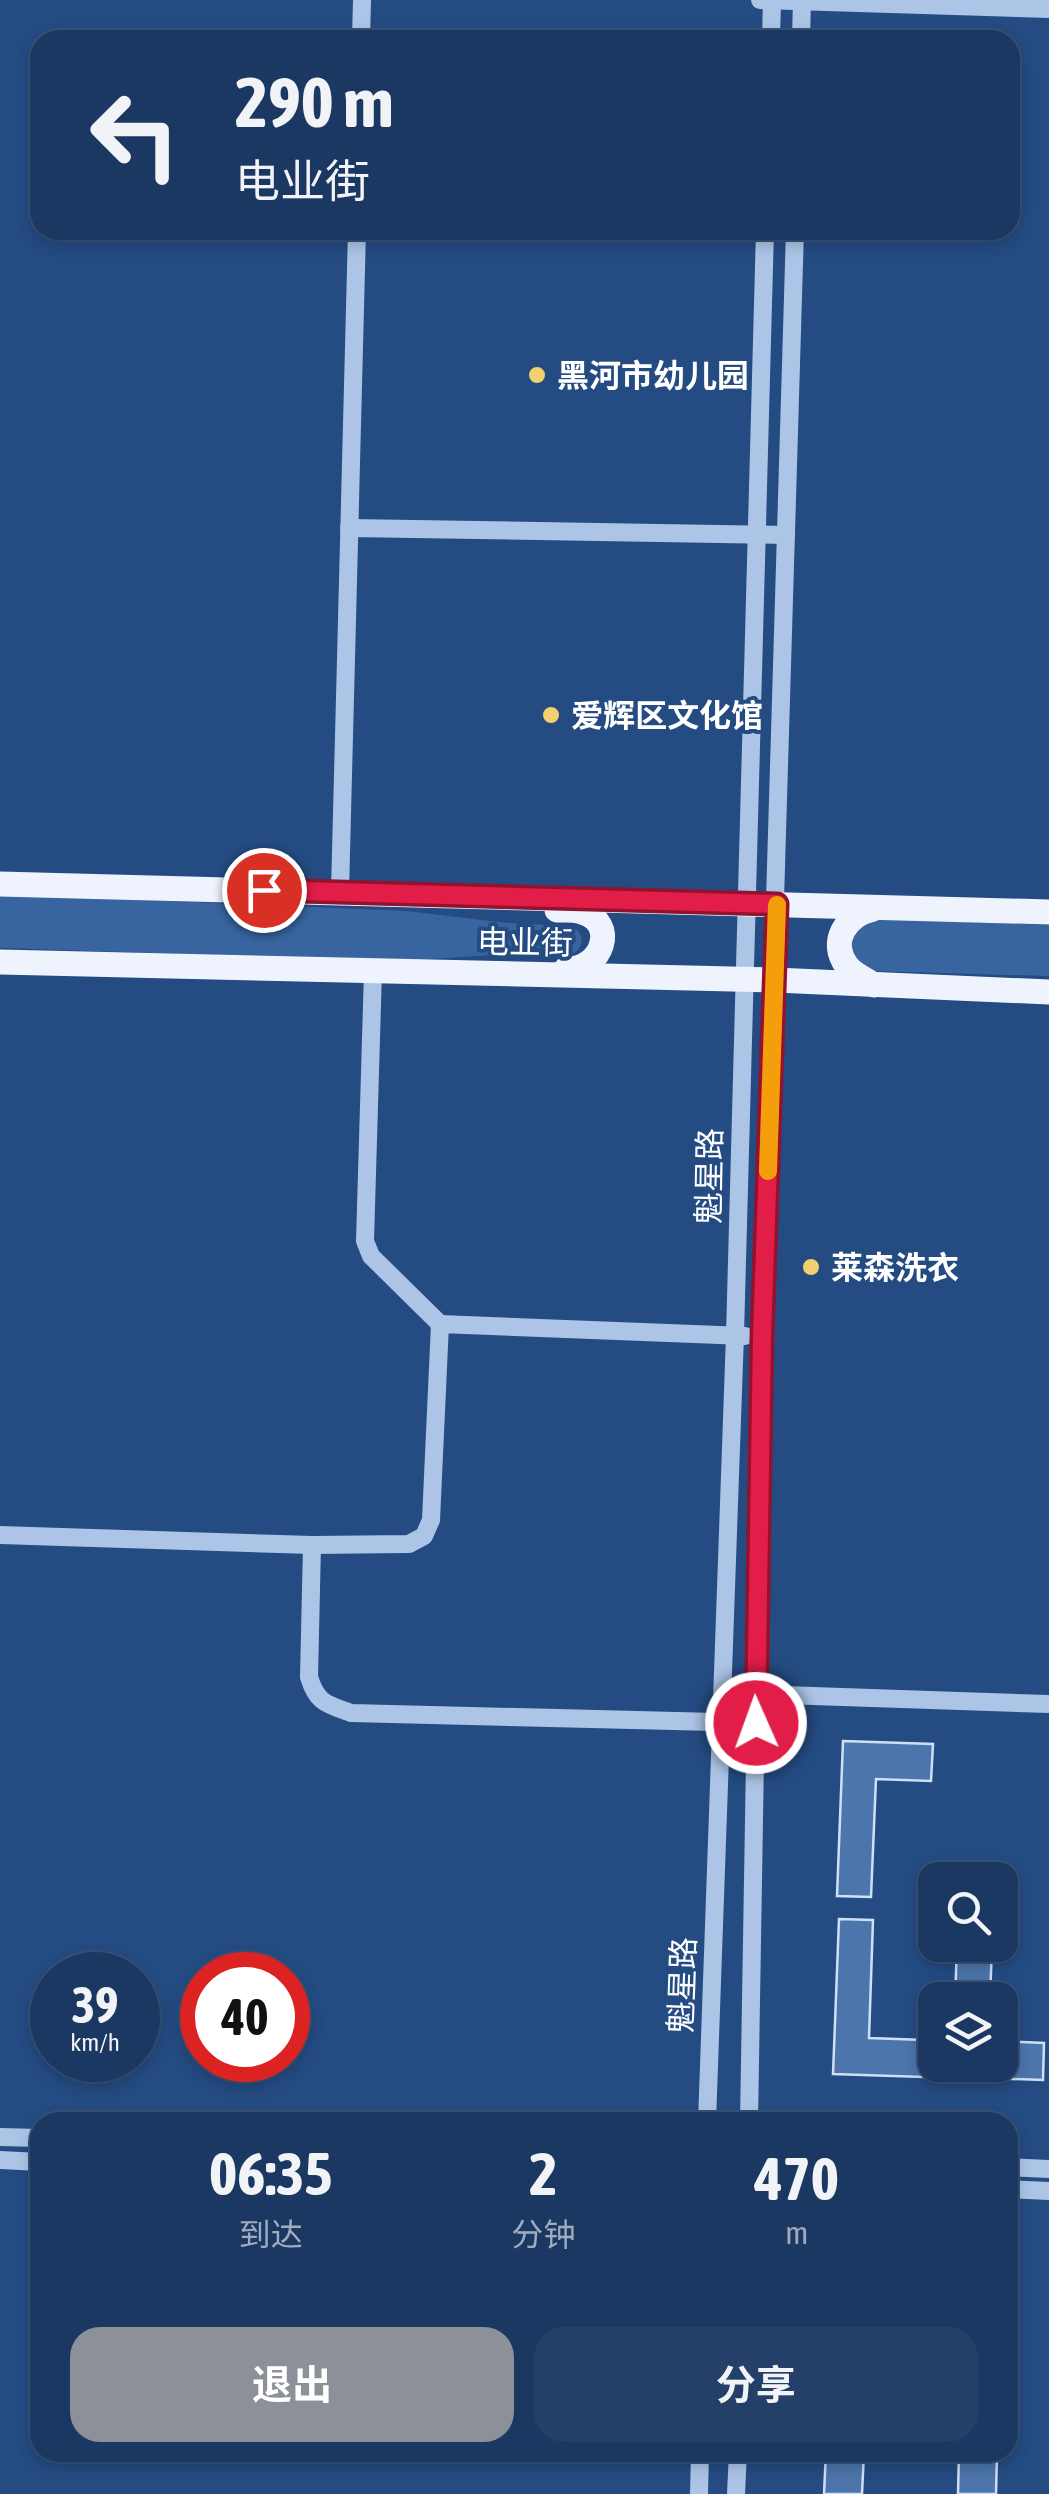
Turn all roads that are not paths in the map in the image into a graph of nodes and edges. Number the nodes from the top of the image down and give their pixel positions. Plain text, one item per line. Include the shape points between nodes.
1 (362, 0) edge
2 (760, 0) edge
3 (772, 0) edge
4 (802, 1) edge
5 (1049, 9) edge
6 (361, 30) edge
7 (770, 30) edge
8 (801, 30) edge
9 (356, 240) edge
10 (765, 240) edge
11 (796, 240) edge
12 (349, 528) junction
13 (756, 535) junction
14 (786, 535) junction
15 (0, 884) edge
16 (340, 892) junction
17 (454, 895) junction
18 (746, 903) junction
19 (777, 904) junction
20 (888, 907) junction
21 (1049, 912) edge
22 (0, 962) edge
23 (373, 971) junction
24 (456, 973) junction
25 (744, 980) junction
26 (774, 980) junction
27 (878, 987) junction
28 (1049, 992) edge
29 (440, 1324) junction
30 (735, 1335) junction
31 (762, 1336) junction
32 (0, 1535) edge
33 (312, 1544) junction
34 (754, 1694) junction
35 (1049, 1704) edge
36 (722, 1722) junction
37 (756, 1723) junction
38 (707, 2112) edge
39 (749, 2112) edge
40 (0, 2137) edge
41 (30, 2138) edge
42 (0, 2160) edge
43 (30, 2162) edge
44 (1018, 2167) edge
45 (1049, 2168) edge
46 (1018, 2190) edge
47 (1049, 2190) edge
48 (700, 2462) edge
49 (738, 2462) edge
50 (700, 2494) edge
51 (736, 2494) edge

1 - 6 street
2 - 3 street
3 - 4 street
3 - 7 street
4 - 5 street
4 - 8 street
9 - 12 street
10 - 13 street, 魁星路
11 - 14 street, 魁星路
12 - 13 street
12 - 16 street
13 - 14 street
13 - 18 street, 魁星路
14 - 19 street, 魁星路
15 - 16 main road, 电业街
16 - 17 main road, 电业街
17 - 18 main road, 电业街
17 - 24 main road via 505,907 582,912 596,922 602,939 598,956 584,968
18 - 19 main road, 电业街
18 - 25 street, 魁星路
19 - 20 main road, 电业街
19 - 26 street, 魁星路
20 - 21 main road, 电业街
20 - 27 main road via 856,914 840,942 851,971
22 - 23 main road, 电业街
23 - 24 main road, 电业街
23 - 29 street via 365,1241 371,1256
24 - 25 main road, 电业街
25 - 26 main road, 电业街
25 - 30 street, 魁星路
26 - 27 main road, 电业街
26 - 31 street, 魁星路
27 - 28 main road, 电业街
29 - 30 street
29 - 33 street via 431,1520 424,1536 410,1544
30 - 31 street
30 - 36 street, 魁星路
31 - 34 street, 魁星路
32 - 33 street
33 - 36 street via 309,1677 324,1703 351,1713
34 - 35 street
34 - 37 street, 魁星路
36 - 37 street
36 - 38 street, 魁星路
37 - 39 street, 魁星路
40 - 41 street
42 - 43 street
44 - 45 street
46 - 47 street
48 - 50 street
49 - 51 street

